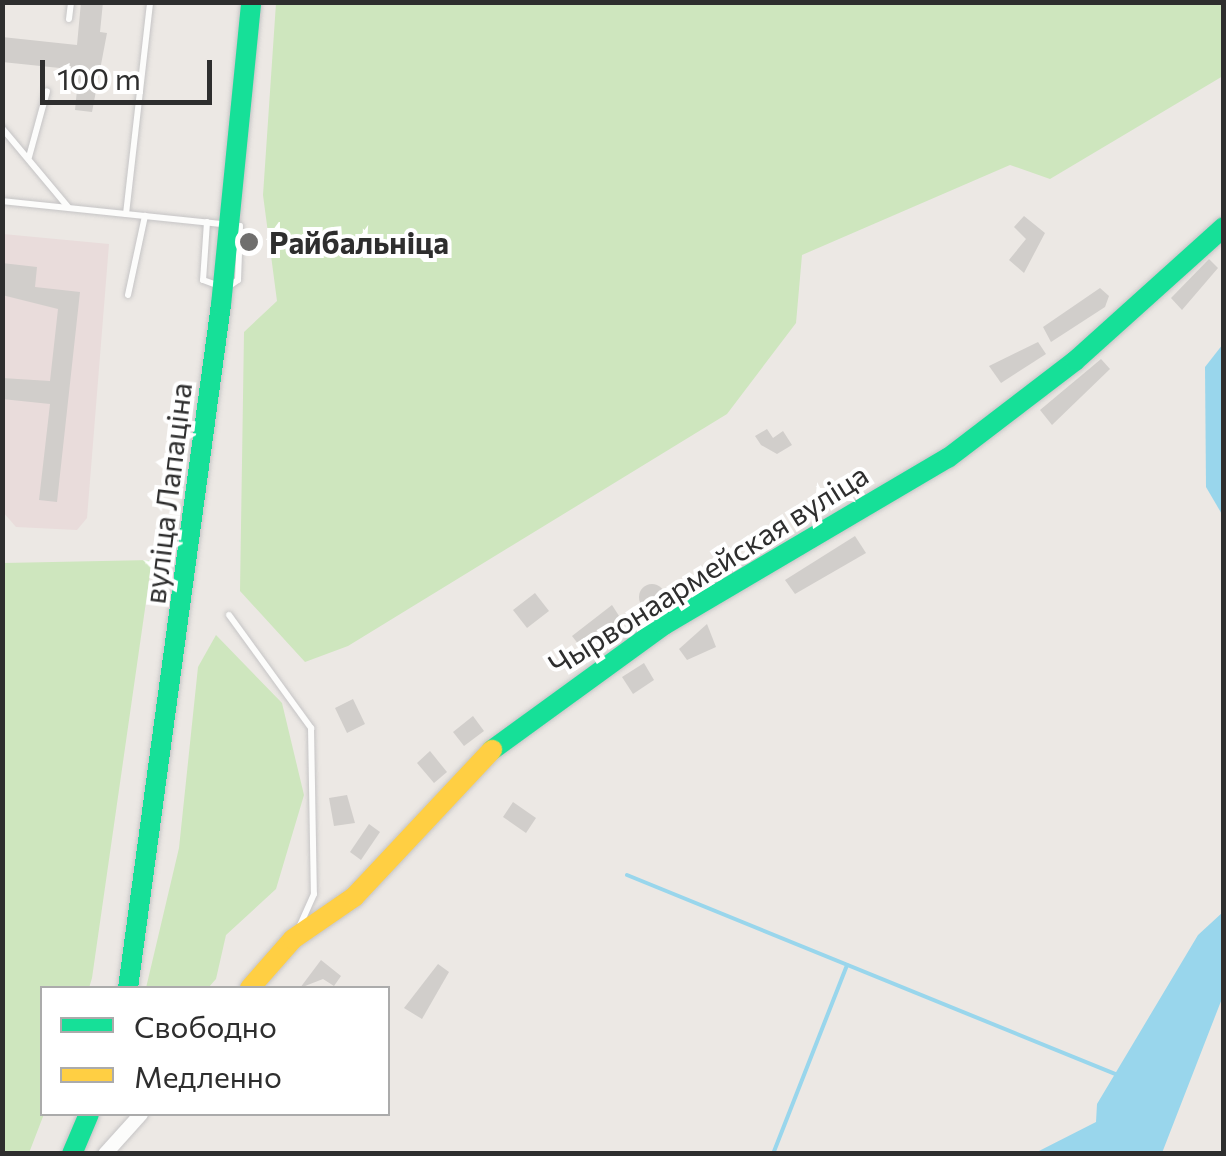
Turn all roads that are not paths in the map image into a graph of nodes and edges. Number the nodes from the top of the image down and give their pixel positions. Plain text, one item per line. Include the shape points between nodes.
1 (71, 2) edge
2 (150, 2) edge
3 (252, 2) edge
4 (69, 19) dead end
5 (48, 91) dead end
6 (2, 128) edge
7 (29, 157) junction
8 (2, 201) edge
9 (68, 208) junction
10 (126, 214) junction
11 (145, 216) junction
12 (217, 223) junction
13 (1224, 227) edge
14 (128, 295) dead end
15 (229, 615) dead end
16 (293, 939) junction
17 (128, 986) edge
18 (252, 986) edge
19 (88, 1116) edge
20 (139, 1116) edge
21 (72, 1154) edge
22 (105, 1154) edge

1 - 4 lane
2 - 10 lane
3 - 12 street, вуліца Лапаціна
5 - 7 lane
6 - 7 lane
7 - 9 lane
8 - 9 lane
9 - 10 lane
10 - 11 lane
11 - 12 lane
11 - 14 lane
12 - 17 street, вуліца Лапаціна via 222,285
13 - 16 street, Чырвонаармейская вуліца via 1075,360 948,458 664,625 524,720 421,816 338,913
15 - 16 lane via 313,741 314,894
16 - 18 street, Чырвонаармейская вуліца
19 - 21 street
20 - 22 street

